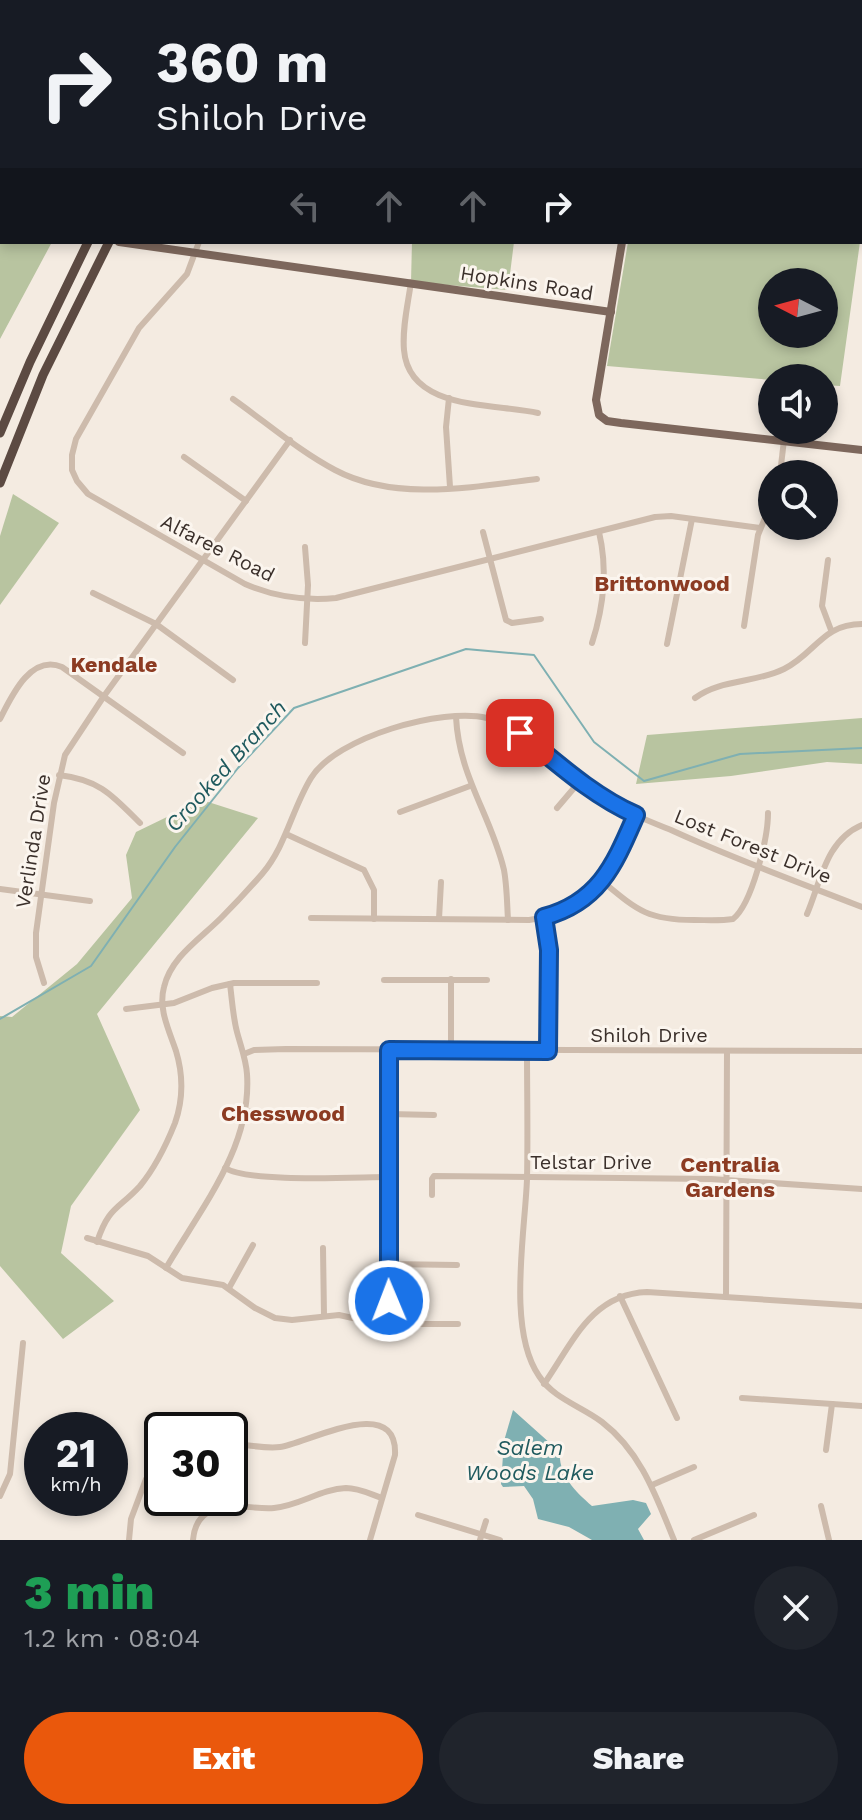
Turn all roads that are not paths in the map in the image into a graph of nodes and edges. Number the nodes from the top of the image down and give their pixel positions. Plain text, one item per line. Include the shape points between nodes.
1 (108, 244) edge
2 (133, 244) edge
3 (198, 244) edge
4 (622, 244) edge
5 (86, 247) edge
6 (196, 253) junction
7 (411, 282) junction
8 (611, 312) junction
9 (449, 398) junction
10 (233, 399) dead end
11 (538, 413) dead end
12 (0, 433) edge
13 (758, 437) edge
14 (290, 440) junction
15 (815, 444) edge
16 (862, 450) edge
17 (184, 457) dead end
18 (537, 479) dead end
19 (0, 483) edge
20 (450, 487) junction
21 (246, 501) junction
22 (692, 519) junction
23 (758, 528) edge
24 (483, 532) dead end
25 (599, 532) junction
26 (758, 540) edge
27 (305, 547) dead end
28 (490, 559) junction
29 (828, 560) dead end
30 (202, 561) junction
31 (93, 593) dead end
32 (308, 600) junction
33 (541, 619) dead end
34 (156, 624) junction
35 (862, 624) edge
36 (744, 626) dead end
37 (831, 630) junction
38 (305, 643) dead end
39 (592, 643) dead end
40 (667, 644) dead end
41 (233, 680) dead end
42 (104, 696) junction
43 (695, 698) dead end
44 (456, 717) junction
45 (0, 719) edge
46 (183, 753) dead end
47 (59, 775) junction
48 (580, 781) junction
49 (470, 786) junction
50 (557, 808) dead end
51 (400, 812) dead end
52 (768, 813) dead end
53 (636, 815) junction
54 (140, 823) dead end
55 (862, 825) edge
56 (286, 834) junction
57 (758, 867) junction
58 (602, 881) junction
59 (441, 882) dead end
60 (0, 889) edge
61 (817, 889) junction
62 (41, 895) junction
63 (90, 901) dead end
64 (862, 907) edge
65 (807, 914) dead end
66 (544, 917) junction
67 (311, 918) dead end
68 (374, 919) junction
69 (439, 919) junction
70 (508, 920) junction
71 (451, 979) junction
72 (384, 980) dead end
73 (487, 980) dead end
74 (44, 983) dead end
75 (317, 983) dead end
76 (230, 984) junction
77 (162, 1005) junction
78 (126, 1009) dead end
79 (389, 1050) junction
80 (451, 1050) junction
81 (527, 1051) junction
82 (548, 1051) junction
83 (727, 1051) junction
84 (862, 1051) edge
85 (244, 1054) junction
86 (245, 1111) junction
87 (389, 1114) junction
88 (434, 1115) dead end
89 (320, 1116) dead end
90 (225, 1168) junction
91 (389, 1177) junction
92 (527, 1178) junction
93 (727, 1180) junction
94 (862, 1189) edge
95 (432, 1195) dead end
96 (87, 1238) dead end
97 (97, 1242) junction
98 (253, 1245) dead end
99 (323, 1248) dead end
100 (388, 1264) junction
101 (457, 1265) dead end
102 (166, 1268) junction
103 (229, 1288) junction
104 (620, 1296) junction
105 (726, 1297) junction
106 (862, 1306) edge
107 (324, 1315) junction
108 (388, 1324) junction
109 (458, 1324) dead end
110 (23, 1343) dead end
111 (544, 1384) junction
112 (742, 1398) dead end
113 (832, 1404) junction
114 (862, 1406) edge
115 (677, 1418) dead end
116 (248, 1445) edge
117 (826, 1450) dead end
118 (694, 1467) dead end
119 (144, 1484) edge
120 (652, 1485) junction
121 (0, 1496) edge
122 (382, 1498) junction
123 (821, 1506) dead end
124 (418, 1515) dead end
125 (754, 1515) dead end
126 (486, 1521) dead end
127 (481, 1536) edge
128 (129, 1540) edge
129 (193, 1540) edge
130 (370, 1540) edge
131 (500, 1540) edge
132 (674, 1540) edge
133 (694, 1540) edge
134 (829, 1540) edge

1 - 19 highway via 43,375
2 - 6 main road, Hopkins Road
3 - 6 street, Alfaree Road
4 - 8 main road
5 - 12 highway
6 - 7 main road, Hopkins Road
6 - 30 street, Alfaree Road via 187,274 148,315 119,359 76,439 72,465 88,494
7 - 8 main road, Hopkins Road
7 - 9 street via 403,341 407,366 425,389
8 - 13 main road, Hopkins Road via 595,404 603,419
9 - 11 street
9 - 20 street
10 - 14 street
14 - 20 street via 334,470 370,483 413,490
14 - 21 street, Verlinda Drive
15 - 16 main road, Hopkins Road
17 - 21 street
18 - 20 street
21 - 30 street, Verlinda Drive
22 - 23 street, Alfaree Road
22 - 25 street, Alfaree Road via 663,516
22 - 40 street
24 - 28 street
25 - 28 street, Alfaree Road
25 - 39 street via 605,581
26 - 36 street
27 - 32 street
28 - 32 street, Alfaree Road via 350,596
28 - 33 street via 506,620
29 - 37 street via 822,606
30 - 32 street, Alfaree Road via 257,589
30 - 34 street, Verlinda Drive
31 - 34 street
32 - 38 street
34 - 41 street
34 - 42 street, Verlinda Drive
35 - 37 street
37 - 43 street via 786,669
42 - 45 street via 60,665 45,664 30,672
42 - 46 street
42 - 47 street, Verlinda Drive via 69,747
44 - 48 street, Lost Forest Drive via 478,716 504,724
44 - 49 street
44 - 56 street, Lost Forest Drive via 385,731 335,753 311,778
47 - 54 street via 102,787
47 - 62 street, Verlinda Drive
48 - 50 street
48 - 53 street, Lost Forest Drive
49 - 51 street
49 - 70 street via 502,864
52 - 57 street
53 - 57 street, Lost Forest Drive
53 - 58 street
55 - 61 street via 837,842
56 - 68 street via 364,870 374,890
56 - 77 street, Lost Forest Drive via 263,873 177,961 165,982
57 - 58 street via 741,911 729,920 654,917
57 - 61 street, Lost Forest Drive
58 - 66 street via 575,905
59 - 69 street
60 - 62 street
61 - 64 street, Lost Forest Drive
61 - 65 street
62 - 63 street
62 - 74 street, Verlinda Drive via 35,945
66 - 70 street
66 - 82 street via 549,950
67 - 68 street
68 - 69 street
69 - 70 street
71 - 72 street
71 - 73 street
71 - 80 street
75 - 76 street
76 - 77 street
76 - 85 street
77 - 78 street
77 - 97 street via 180,1072 178,1113 143,1181 110,1212
79 - 80 street, Shiloh Drive
79 - 85 street, Shiloh Drive
79 - 87 street
80 - 81 street, Shiloh Drive
81 - 82 street, Shiloh Drive
81 - 92 street
82 - 83 street, Shiloh Drive
83 - 84 street, Shiloh Drive
83 - 93 street
85 - 86 street
86 - 89 street
86 - 90 street
87 - 88 street
87 - 91 street
90 - 91 street via 263,1177
90 - 102 street
91 - 100 street
92 - 93 street, Telstar Drive
92 - 95 street, Telstar Drive via 434,1176
92 - 111 street via 522,1329 529,1359
93 - 94 street, Telstar Drive
93 - 105 street
96 - 97 street
97 - 102 street via 141,1253
98 - 103 street
99 - 107 street
100 - 101 street
100 - 108 street
102 - 103 street via 182,1278
103 - 107 street via 275,1318
104 - 105 street via 647,1292
104 - 111 street via 591,1315
104 - 115 street
105 - 106 street
107 - 108 street
108 - 109 street
110 - 121 street via 10,1474
111 - 120 street via 618,1436
112 - 113 street
113 - 114 street
113 - 117 street
116 - 122 street via 283,1447 342,1427 379,1426 391,1436 395,1450
118 - 120 street
119 - 128 street
120 - 132 street
122 - 129 street via 343,1488 275,1508 222,1506 200,1519
122 - 130 street
123 - 134 street
124 - 127 street
125 - 133 street
126 - 127 street
127 - 131 street

